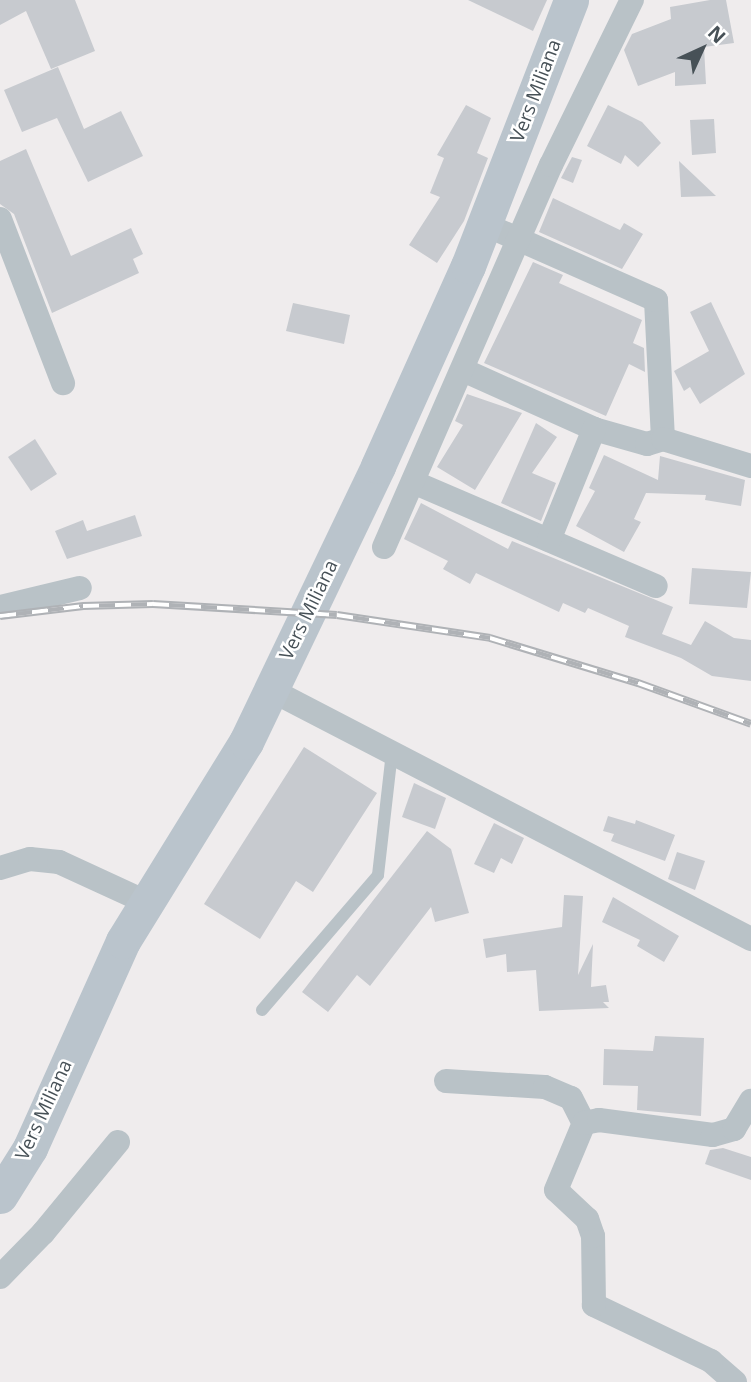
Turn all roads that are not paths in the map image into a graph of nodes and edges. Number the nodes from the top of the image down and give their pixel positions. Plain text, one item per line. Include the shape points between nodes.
1 (571, 0) edge
2 (632, 0) edge
3 (0, 219) edge
4 (484, 225) junction
5 (518, 242) junction
6 (463, 370) junction
7 (63, 383) dead end
8 (594, 429) junction
9 (663, 439) junction
10 (751, 466) edge
11 (413, 482) junction
12 (549, 540) junction
13 (384, 548) dead end
14 (656, 586) dead end
15 (80, 588) dead end
16 (0, 607) edge
17 (271, 690) junction
18 (392, 752) junction
19 (0, 868) edge
20 (146, 902) junction
21 (751, 939) edge
22 (262, 1010) dead end
23 (446, 1081) dead end
24 (751, 1101) edge
25 (584, 1123) junction
26 (118, 1142) dead end
27 (0, 1196) edge
28 (0, 1276) edge
29 (735, 1382) edge

1 - 4 main road, Vers Miliana
2 - 5 street
3 - 7 street
4 - 5 street
4 - 17 main road, Vers Miliana via 379,466
5 - 6 street
5 - 9 street via 656,300
6 - 8 street
6 - 11 street
8 - 9 street via 647,444
8 - 12 street
9 - 10 street
11 - 12 street
11 - 13 street
12 - 14 street
15 - 16 street
17 - 18 street
17 - 20 main road, Vers Miliana via 246,742
18 - 21 street
18 - 22 lane via 377,875
19 - 20 street via 30,859 59,862
20 - 27 main road, Vers Miliana via 123,941 30,1148
23 - 25 street via 545,1087 572,1098
24 - 25 street via 734,1129 713,1135 599,1120
25 - 29 street via 556,1190 587,1219 593,1236 594,1305 702,1356
26 - 28 street via 43,1233

